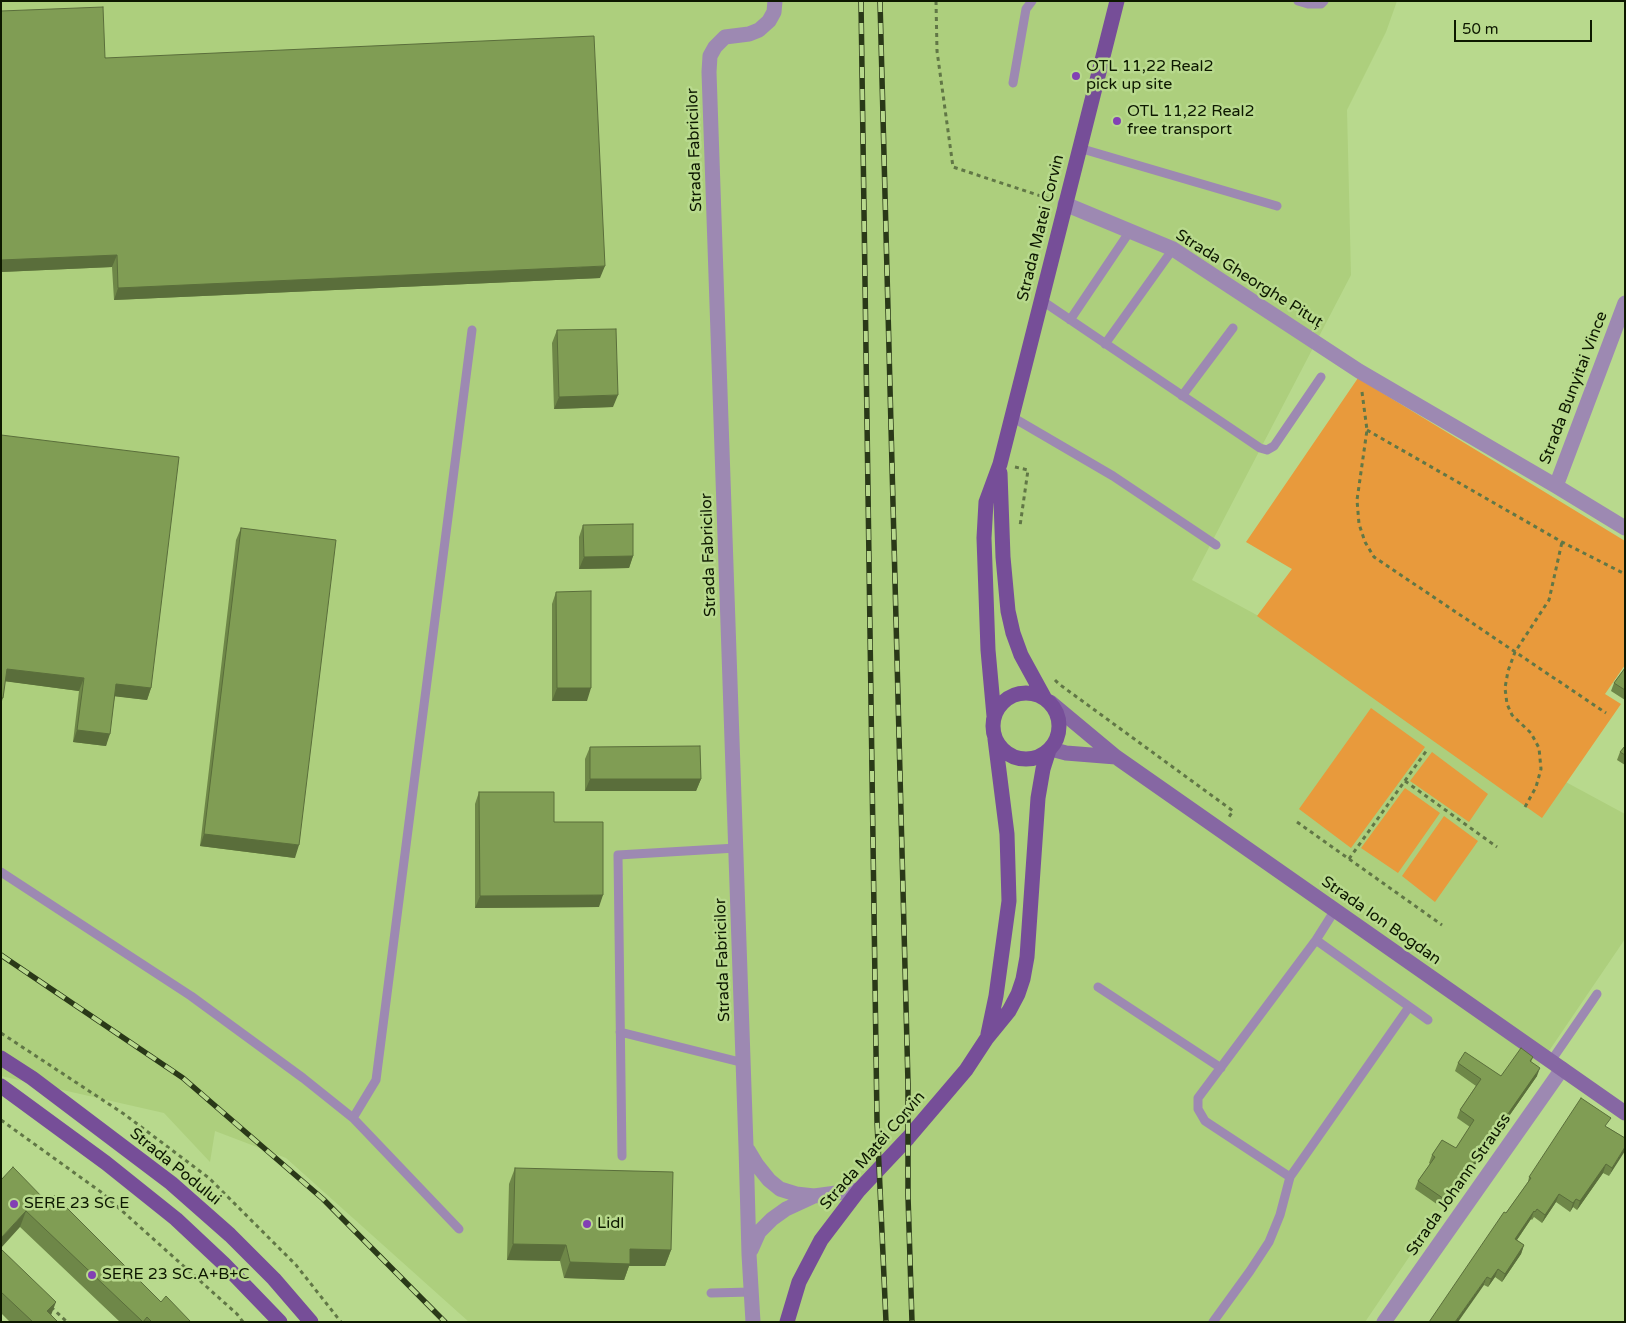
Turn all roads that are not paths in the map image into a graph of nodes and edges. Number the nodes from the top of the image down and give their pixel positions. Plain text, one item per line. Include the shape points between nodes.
1 (775, 1) edge
2 (1032, 1) edge
3 (1116, 1) edge
4 (1298, 1) edge
5 (1324, 1) edge
6 (1013, 83) dead end
7 (1079, 148) junction
8 (1065, 204) junction
9 (1277, 206) dead end
10 (1130, 231) junction
11 (1173, 249) junction
12 (1041, 300) junction
13 (1625, 302) edge
14 (1070, 320) junction
15 (1233, 328) dead end
16 (472, 330) dead end
17 (1105, 344) junction
18 (1321, 377) dead end
19 (1182, 396) junction
20 (1012, 417) junction
21 (1000, 464) junction
22 (1556, 486) junction
23 (1625, 528) edge
24 (1216, 545) dead end
25 (1047, 700) junction
26 (994, 716) junction
27 (995, 739) junction
28 (1050, 749) junction
29 (1116, 757) junction
30 (736, 848) junction
31 (1, 872) edge
32 (1335, 910) junction
33 (1316, 940) junction
34 (1098, 987) dead end
35 (1597, 994) dead end
36 (1409, 1006) junction
37 (1428, 1020) dead end
38 (620, 1032) junction
39 (988, 1038) junction
40 (1, 1058) edge
41 (744, 1064) junction
42 (1557, 1065) junction
43 (1221, 1068) junction
44 (1, 1086) edge
45 (1625, 1113) edge
46 (353, 1118) junction
47 (746, 1146) junction
48 (622, 1156) dead end
49 (1290, 1178) junction
50 (859, 1190) junction
51 (814, 1196) junction
52 (460, 1229) dead end
53 (749, 1254) junction
54 (751, 1292) junction
55 (711, 1293) dead end
56 (280, 1322) edge
57 (312, 1322) edge
58 (754, 1322) edge
59 (786, 1322) edge
60 (1213, 1322) edge
61 (1384, 1322) edge

1 - 30 street, Strada Fabricilor via 774,12 759,30 725,37 710,56
2 - 6 lane via 1026,9
3 - 7 main road, Strada Matei Corvin
4 - 5 lane via 1308,4
7 - 8 main road, Strada Matei Corvin
7 - 9 lane
8 - 10 street, Strada Gheorghe Pituț
8 - 12 main road, Strada Matei Corvin
10 - 11 street, Strada Gheorghe Pituț
10 - 14 lane
11 - 17 lane
11 - 22 street, Strada Gheorghe Pituț via 1360,371
12 - 14 lane
12 - 20 main road, Strada Matei Corvin
13 - 22 street, Strada Bunyitai Vince
14 - 17 lane
15 - 19 lane
16 - 46 lane via 376,1080
17 - 19 lane
18 - 19 lane via 1274,446 1267,450
20 - 21 main road, Strada Matei Corvin
20 - 24 lane via 1098,467
21 - 25 main road, Strada Matei Corvin via 1008,611 1021,655
21 - 26 main road, Strada Matei Corvin via 986,502 984,538
22 - 23 street, Strada Gheorghe Pituț
25 - 26 main road via 1029,692 1017,693 1007,698
25 - 28 main road via 1056,710 1059,720 1056,740
25 - 29 main road, Strada Ion Bogdan
26 - 27 main road via 992,728
27 - 28 main road via 1008,754 1027,760 1037,758
27 - 39 main road, Strada Matei Corvin via 1007,834 1008,901
28 - 29 main road
28 - 39 main road, Strada Matei Corvin via 1038,798 1023,980 1009,1011
29 - 32 main road, Strada Ion Bogdan
30 - 38 lane via 618,855
30 - 41 street, Strada Fabricilor
31 - 46 lane via 191,996
32 - 33 lane
32 - 42 main road, Strada Ion Bogdan
33 - 36 lane
33 - 43 lane
34 - 43 lane
35 - 42 lane
36 - 37 lane
36 - 49 lane
38 - 41 lane
38 - 48 lane
39 - 50 main road, Strada Matei Corvin via 966,1070
40 - 57 main road, Strada Podului via 171,1183 274,1278
41 - 47 street, Strada Fabricilor
42 - 45 main road, Strada Ion Bogdan
42 - 61 street, Strada Johann Strauss
43 - 49 lane via 1198,1098 1198,1109 1205,1121
44 - 56 main road via 106,1162 176,1219
46 - 52 lane
47 - 51 street, Strada Fabricilor via 757,1165 780,1189
47 - 53 street, Strada Fabricilor
49 - 60 lane via 1270,1242
50 - 51 street, Strada Fabricilor
50 - 59 main road, Strada Matei Corvin via 821,1240 799,1282
51 - 53 street via 772,1219 759,1232
53 - 54 street, Strada Fabricilor
54 - 55 lane
54 - 58 street, Strada Fabricilor

